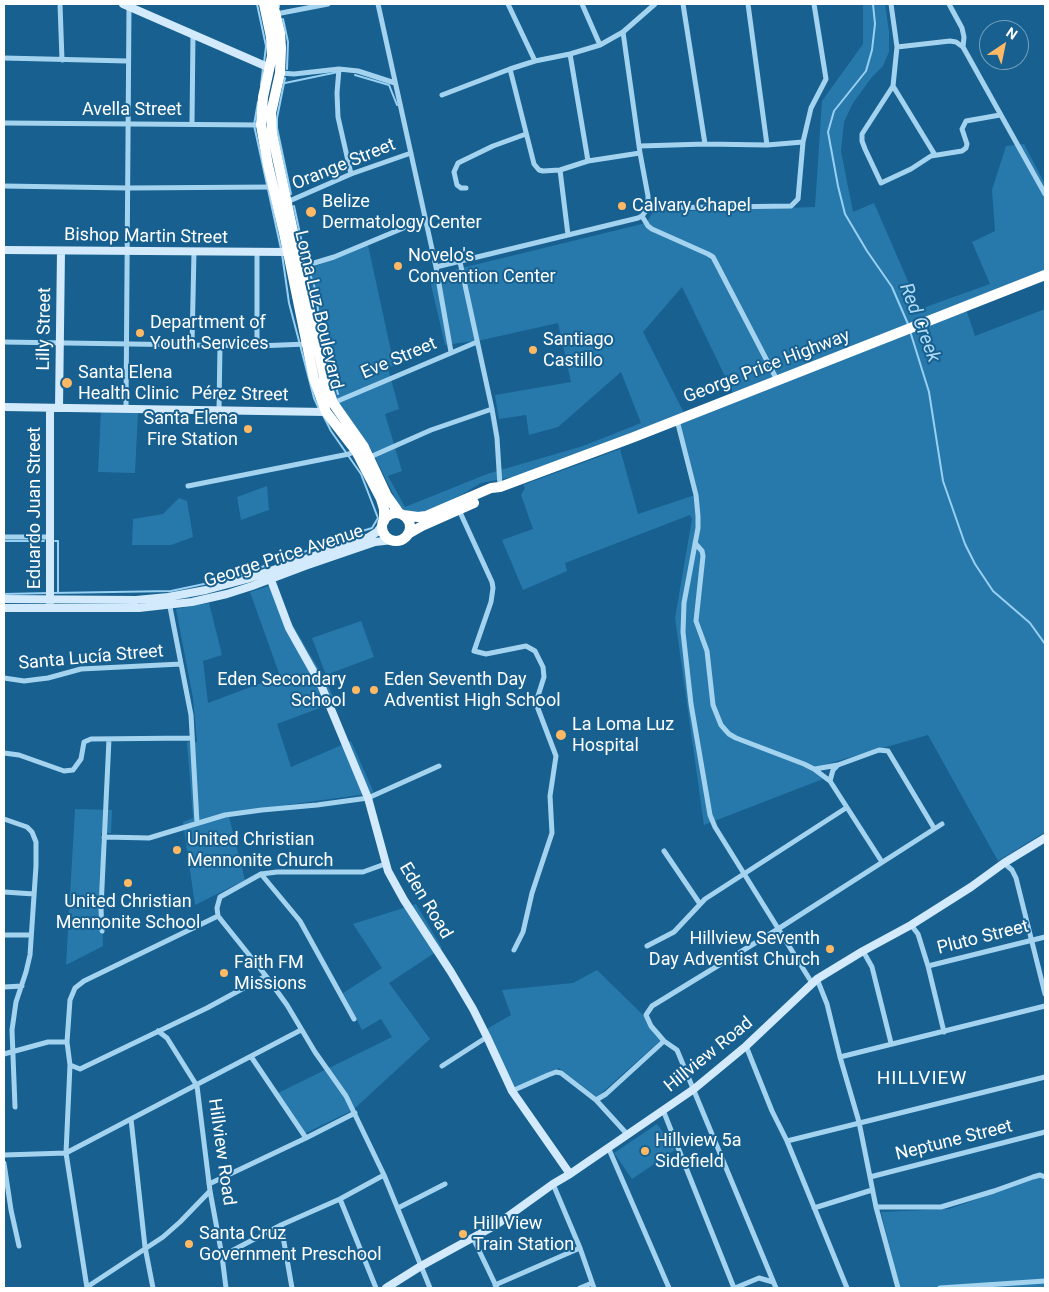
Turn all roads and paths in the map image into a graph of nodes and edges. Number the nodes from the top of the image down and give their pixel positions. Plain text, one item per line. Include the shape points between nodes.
1 (60, 4) edge
2 (264, 4) edge
3 (328, 4) edge
4 (378, 4) edge
5 (508, 4) edge
6 (582, 4) edge
7 (683, 4) edge
8 (748, 4) edge
9 (814, 4) edge
10 (891, 4) edge
11 (949, 4) edge
12 (126, 5) edge
13 (651, 5) edge
14 (274, 9) edge
15 (622, 32) junction
16 (193, 34) junction
17 (600, 45) junction
18 (897, 47) junction
19 (962, 47) junction
20 (570, 54) junction
21 (4, 58) edge
22 (62, 60) junction
23 (128, 61) junction
24 (535, 61) junction
25 (339, 69) junction
26 (510, 69) junction
27 (275, 71) junction
28 (395, 83) junction
29 (893, 86) junction
30 (442, 96) dead end
31 (1000, 115) junction
32 (4, 123) edge
33 (192, 123) junction
34 (128, 125) junction
35 (261, 125) junction
36 (526, 134) junction
37 (803, 142) junction
38 (705, 144) junction
39 (767, 145) junction
40 (640, 150) junction
41 (411, 153) junction
42 (935, 155) junction
43 (588, 161) junction
44 (560, 170) junction
45 (351, 174) junction
46 (4, 186) edge
47 (273, 187) junction
48 (127, 188) junction
49 (466, 188) dead end
50 (1045, 194) edge
51 (287, 202) junction
52 (648, 208) junction
53 (642, 216) junction
54 (425, 219) junction
55 (568, 235) junction
56 (4, 250) edge
57 (61, 251) junction
58 (127, 252) junction
59 (194, 252) junction
60 (288, 252) junction
61 (257, 253) junction
62 (460, 262) junction
63 (301, 266) junction
64 (436, 267) junction
65 (1045, 275) edge
66 (4, 342) edge
67 (477, 342) junction
68 (60, 343) junction
69 (126, 344) junction
70 (192, 344) junction
71 (306, 344) junction
72 (220, 345) junction
73 (257, 346) junction
74 (451, 352) junction
75 (778, 380) junction
76 (333, 403) junction
77 (4, 407) edge
78 (50, 408) junction
79 (59, 408) junction
80 (126, 408) junction
81 (492, 408) junction
82 (219, 409) junction
83 (326, 412) junction
84 (677, 420) junction
85 (356, 451) junction
86 (370, 457) junction
87 (188, 486) dead end
88 (500, 487) junction
89 (459, 510) junction
90 (401, 514) junction
91 (383, 523) junction
92 (408, 534) junction
93 (50, 536) junction
94 (4, 537) edge
95 (393, 540) junction
96 (695, 544) junction
97 (268, 572) junction
98 (271, 580) junction
99 (4, 599) edge
100 (50, 599) junction
101 (169, 601) junction
102 (4, 608) edge
103 (50, 609) junction
104 (181, 664) junction
105 (4, 678) edge
106 (192, 738) junction
107 (109, 739) junction
108 (4, 753) edge
109 (838, 765) junction
110 (439, 766) dead end
111 (814, 769) junction
112 (830, 781) junction
113 (368, 798) junction
114 (846, 808) junction
115 (4, 819) edge
116 (197, 823) junction
117 (942, 824) dead end
118 (934, 828) junction
119 (104, 838) junction
120 (1045, 838) edge
121 (664, 851) dead end
122 (882, 862) junction
123 (1004, 862) junction
124 (386, 864) junction
125 (261, 874) junction
126 (743, 874) junction
127 (4, 892) edge
128 (34, 894) junction
129 (700, 904) junction
130 (218, 916) junction
131 (911, 925) junction
132 (778, 929) junction
133 (102, 931) dead end
134 (4, 935) edge
135 (31, 935) junction
136 (1045, 937) edge
137 (1030, 940) junction
138 (647, 946) dead end
139 (514, 950) dead end
140 (863, 951) junction
141 (928, 966) junction
142 (266, 976) junction
143 (814, 981) junction
144 (4, 986) edge
145 (22, 986) junction
146 (1045, 994) edge
147 (1045, 1006) edge
148 (354, 1019) dead end
149 (302, 1030) junction
150 (158, 1031) junction
151 (944, 1032) junction
152 (487, 1037) junction
153 (664, 1041) junction
154 (67, 1042) junction
155 (891, 1043) junction
156 (746, 1046) junction
157 (13, 1052) junction
158 (4, 1054) edge
159 (840, 1057) junction
160 (252, 1058) junction
161 (70, 1065) junction
162 (442, 1066) dead end
163 (1045, 1077) edge
164 (197, 1086) junction
165 (694, 1089) junction
166 (512, 1091) junction
167 (596, 1100) junction
168 (14, 1107) dead end
169 (663, 1110) junction
170 (355, 1113) junction
171 (131, 1119) junction
172 (859, 1122) junction
173 (1045, 1132) edge
174 (627, 1134) junction
175 (306, 1138) junction
176 (786, 1141) junction
177 (608, 1147) junction
178 (66, 1153) junction
179 (4, 1154) edge
180 (4, 1163) edge
181 (570, 1174) junction
182 (384, 1175) junction
183 (870, 1177) junction
184 (1045, 1177) edge
185 (209, 1184) junction
186 (445, 1184) dead end
187 (553, 1184) junction
188 (872, 1190) junction
189 (210, 1191) junction
190 (340, 1198) junction
191 (398, 1208) junction
192 (814, 1208) junction
193 (876, 1208) junction
194 (282, 1225) junction
195 (473, 1238) junction
196 (19, 1246) dead end
197 (145, 1247) junction
198 (580, 1248) junction
199 (222, 1256) junction
200 (421, 1266) junction
201 (1045, 1281) edge
202 (773, 1282) junction
203 (496, 1286) edge
204 (593, 1286) edge
205 (990, 1286) edge
206 (87, 1288) edge
207 (153, 1288) edge
208 (226, 1288) edge
209 (292, 1288) edge
210 (376, 1288) edge
211 (386, 1288) edge
212 (430, 1288) edge
213 (580, 1288) edge
214 (670, 1288) edge
215 (735, 1288) edge
216 (776, 1288) edge
217 (847, 1288) edge
218 (898, 1288) edge
219 (940, 1288) edge

1 - 22 street
2 - 27 highway, Loma Luz Boulevard
3 - 14 street
4 - 28 street
5 - 24 street
6 - 17 street
7 - 38 street
8 - 39 street
9 - 37 street via 826,79 811,108
10 - 18 street
11 - 19 street via 962,28
12 - 16 street
12 - 23 street
13 - 15 street
14 - 27 highway, Loma Luz Boulevard via 281,48
15 - 17 street
15 - 40 street
16 - 27 street
16 - 33 street
17 - 20 street
18 - 19 street via 944,41 956,42
18 - 29 street
19 - 31 street
20 - 24 street
20 - 43 street
21 - 22 street
22 - 23 street
23 - 34 street
24 - 26 street
25 - 27 street via 294,74
25 - 28 street via 358,71
25 - 45 street via 338,117
26 - 30 street
26 - 36 street
27 - 35 highway, Loma Luz Boulevard via 262,108
27 - 51 highway, Loma Luz Boulevard via 272,133
28 - 41 street
29 - 42 street
29 - 42 street via 862,134 865,149 881,183
31 - 42 street via 966,122 962,129 966,148
31 - 50 street
32 - 34 street, Avella Street
33 - 34 street, Avella Street
33 - 35 street, Avella Street
34 - 48 street
35 - 47 highway, Loma Luz Boulevard
36 - 44 street via 536,168 543,172
36 - 49 street via 458,163 454,172 457,185
37 - 39 street
37 - 52 street via 798,199 791,206
38 - 39 street
38 - 40 street
40 - 43 street
40 - 52 street
41 - 45 street, Orange Street
41 - 54 street
43 - 44 street
44 - 55 street
45 - 51 street, Orange Street
46 - 48 street
47 - 48 street
47 - 60 highway, Loma Luz Boulevard
48 - 58 street
51 - 63 highway, Loma Luz Boulevard
52 - 53 street
53 - 55 street
53 - 75 street via 652,229 712,257
54 - 63 street via 334,257
54 - 64 street
55 - 62 street
56 - 57 street, Bishop Martin Street
57 - 58 street, Bishop Martin Street
57 - 68 street, Lilly Street
58 - 59 street, Bishop Martin Street
58 - 69 street
59 - 61 street, Bishop Martin Street
59 - 70 street
60 - 61 street, Bishop Martin Street
60 - 71 highway, Loma Luz Boulevard
61 - 73 street
62 - 64 street
62 - 67 street
63 - 76 highway, Loma Luz Boulevard via 324,377
64 - 74 street
65 - 75 highway, George Price Highway
66 - 68 street
67 - 74 street, Eve Street
67 - 81 street
68 - 69 street
68 - 79 street, Lilly Street
69 - 70 street
69 - 80 street
70 - 72 street
71 - 73 street
71 - 83 highway, Loma Luz Boulevard
72 - 73 street
72 - 82 street
74 - 76 street, Eve Street
75 - 84 highway, George Price Highway
76 - 86 highway, Loma Luz Boulevard
77 - 78 street, Pérez Street
78 - 79 street, Pérez Street
78 - 93 street, Eduardo Juan Street
79 - 80 street, Pérez Street
80 - 82 street, Pérez Street
81 - 86 street
81 - 88 street
82 - 83 street, Pérez Street
83 - 85 highway, Loma Luz Boulevard
84 - 88 highway, George Price Highway
84 - 96 street via 696,495
85 - 87 street
85 - 91 highway, Loma Luz Boulevard via 381,499
86 - 90 highway, Loma Luz Boulevard via 387,496
88 - 89 highway, George Price Highway
88 - 90 highway, George Price Highway via 426,516
89 - 92 highway, George Price Highway
89 - 139 street via 494,588 474,651 486,654 526,646 535,651 544,677 537,706 556,756 550,796 552,833 532,892 523,932
90 - 91 highway via 392,514
90 - 92 highway via 409,521
91 - 95 highway via 384,533
91 - 97 street, George Price Avenue via 369,537
92 - 95 highway via 402,540
93 - 94 street
93 - 100 street, Eduardo Juan Street
95 - 98 street, George Price Avenue via 313,563
96 - 111 street via 703,556 696,621 707,650 713,705 721,725 736,738
96 - 126 street via 682,616 692,704 710,815
97 - 98 street, Eden Road
97 - 101 street, George Price Avenue
98 - 101 street, George Price Avenue via 227,594
98 - 113 street, Eden Road via 290,628 331,705
99 - 100 street, George Price Avenue
100 - 101 street, George Price Avenue
100 - 103 street, Eduardo Juan Street
101 - 103 street, George Price Avenue via 139,608
101 - 104 street
102 - 103 street, George Price Avenue
104 - 105 street, Santa Lucía Street via 82,669 24,681
104 - 106 street
106 - 107 street
106 - 116 street
107 - 108 street via 84,742 81,759 74,770 64,771
107 - 119 street
109 - 111 street
109 - 112 street
109 - 118 street via 879,750 888,751
110 - 113 street
111 - 112 street
112 - 114 street
113 - 116 street via 262,810
113 - 124 street, Eden Road
114 - 122 street
114 - 126 street
115 - 128 street via 21,824 35,837
116 - 119 street via 149,838
117 - 118 street
118 - 122 street
119 - 133 street
120 - 123 street, Hillview Road
121 - 129 street
122 - 132 street
123 - 131 street, Hillview Road
123 - 137 street via 1016,878
124 - 125 street via 363,872
124 - 152 street, Eden Road via 404,900 451,972
125 - 130 street via 220,897
125 - 148 street via 300,921
126 - 129 street
126 - 132 street
127 - 128 street
128 - 135 street
129 - 138 street via 674,932
130 - 142 street
130 - 154 street via 79,985 70,1000
131 - 140 street, Hillview Road
131 - 141 street via 918,934
132 - 143 street
132 - 153 street via 652,1006 647,1019
134 - 135 street
135 - 145 street
136 - 137 street, Pluto Street
137 - 141 street, Pluto Street
137 - 146 street
140 - 143 street, Hillview Road
140 - 155 street via 872,967
141 - 151 street
142 - 149 street
142 - 150 street
143 - 156 street, Hillview Road
143 - 159 street via 828,1004
144 - 145 street
145 - 157 street via 13,1021
147 - 151 street
149 - 160 street
149 - 170 street
150 - 161 street via 80,1069
150 - 164 street, Hillview Road via 167,1038
151 - 155 street
152 - 162 street
152 - 166 street, Eden Road
153 - 165 street via 677,1050
153 - 167 street
154 - 157 street via 48,1042
154 - 161 street
155 - 159 street
156 - 165 street, Hillview Road
156 - 176 street
157 - 158 street
157 - 168 street
159 - 172 street
160 - 164 street
160 - 175 street
161 - 178 street
163 - 172 street
164 - 171 street
164 - 185 street, Hillview Road
165 - 169 street, Hillview Road
165 - 202 street
166 - 167 street via 556,1072 562,1073
166 - 181 street, Eden Road
167 - 174 street
169 - 174 street, Hillview Road
169 - 215 street
170 - 175 street
170 - 182 street
171 - 178 street
171 - 197 street
172 - 176 street
172 - 183 street
173 - 183 street, Neptune Street
174 - 177 street, Hillview Road
175 - 185 street
176 - 192 street
177 - 181 street, Hillview Road
177 - 214 street
178 - 179 street
178 - 206 street
180 - 196 street
181 - 187 street, Hillview Road
182 - 190 street
182 - 191 street
183 - 188 street
184 - 193 street via 1033,1177 941,1208
185 - 189 street, Hillview Road
186 - 191 street
187 - 195 street, Hillview Road
187 - 198 street
188 - 192 street
188 - 193 street
189 - 197 street via 169,1232
189 - 199 street, Hillview Road
190 - 194 street
190 - 210 street
191 - 200 street
192 - 217 street
193 - 218 street
194 - 199 street
194 - 209 street
195 - 200 street, Hillview Road
195 - 203 street
197 - 206 street
197 - 207 street
198 - 203 street
198 - 204 street
199 - 208 street, Hillview Road
200 - 211 street, Hillview Road
200 - 212 street
201 - 205 street
202 - 215 street via 759,1278
202 - 216 street
204 - 213 street
205 - 219 street

